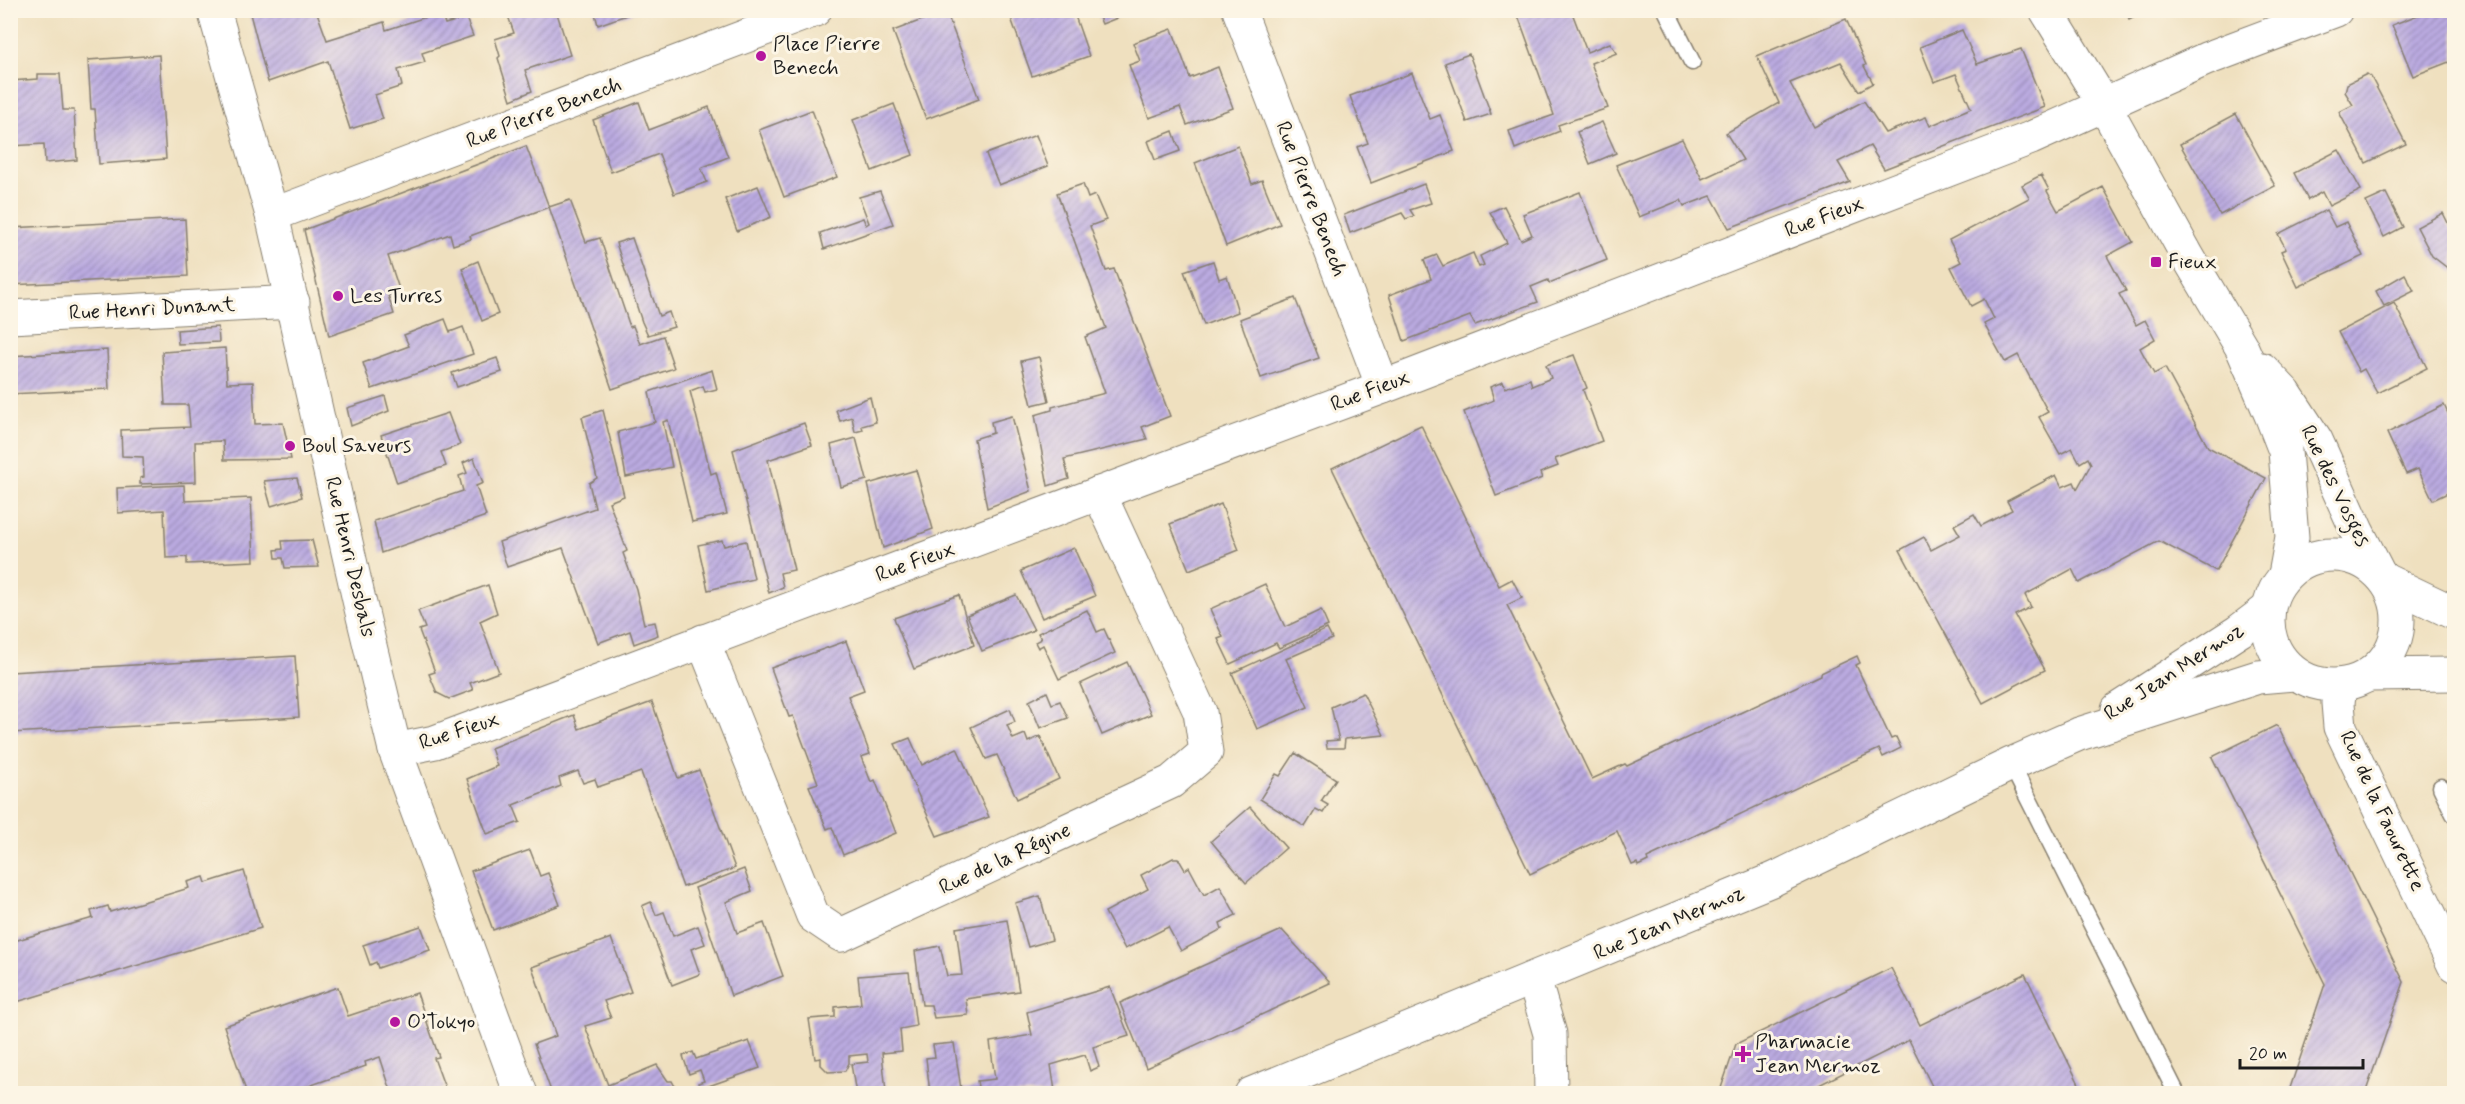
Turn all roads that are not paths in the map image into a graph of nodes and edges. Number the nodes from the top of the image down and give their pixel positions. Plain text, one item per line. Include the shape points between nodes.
1 (214, 10) edge
2 (815, 10) edge
3 (1239, 10) edge
4 (1666, 10) edge
5 (2046, 10) edge
6 (2336, 10) edge
7 (757, 21) edge
8 (1692, 62) dead end
9 (2103, 103) junction
10 (272, 215) junction
11 (293, 302) junction
12 (10, 317) edge
13 (2242, 348) junction
14 (1383, 387) junction
15 (1099, 493) junction
16 (2285, 574) junction
17 (2382, 576) junction
18 (2268, 609) junction
19 (2454, 613) edge
20 (703, 641) junction
21 (2295, 674) junction
22 (2454, 674) edge
23 (2354, 680) junction
24 (2079, 734) junction
25 (396, 750) junction
26 (2011, 764) junction
27 (2441, 787) dead end
28 (2454, 814) edge
29 (2454, 965) edge
30 (1534, 979) junction
31 (521, 1094) edge
32 (1251, 1094) edge
33 (1551, 1094) edge
34 (2177, 1094) edge

1 - 10 street, Rue Henri Desbals
2 - 7 street, Rue Pierre Benech
3 - 14 street, Rue Pierre Benech
4 - 8 lane
5 - 9 street, Rue des Vosges
6 - 9 street, Rue Fieux
7 - 10 street, Rue Pierre Benech
9 - 13 street, Rue des Vosges
9 - 14 street, Rue Fieux via 2031,138
10 - 11 street, Rue Henri Desbals
11 - 12 street, Rue Henri Dunant
11 - 25 street, Rue Henri Desbals
13 - 16 street, Rue des Vosges via 2285,451 2292,537
13 - 17 street, Rue des Vosges via 2284,393 2316,440
14 - 15 street, Rue Fieux
15 - 20 street, Rue Fieux
15 - 20 street, Rue de la Régine via 1200,712 1206,752 1171,782 842,935 813,916
16 - 17 street, Rue des Vosges via 2301,562 2321,555 2342,555 2361,560
16 - 18 street, Rue des Vosges
17 - 19 street, Rue des Vosges
17 - 23 street, Rue des Vosges via 2396,600 2399,622 2394,642 2384,661
18 - 21 street, Rue des Vosges via 2271,642 2280,660
18 - 24 street, Rue Jean Mermoz
20 - 25 street, Rue Fieux via 435,742
21 - 23 street, Rue des Vosges via 2317,684
21 - 24 street, Rue Jean Mermoz via 2258,677
22 - 23 street, Rue des Vosges
23 - 29 street, Rue de la Faourette via 2338,704 2340,727
24 - 26 street, Rue Jean Mermoz
25 - 31 street, Rue Henri Desbals
26 - 30 street, Rue Jean Mermoz via 1774,879
26 - 34 lane
27 - 28 lane
30 - 32 street, Rue Jean Mermoz
30 - 33 street via 1550,1034

